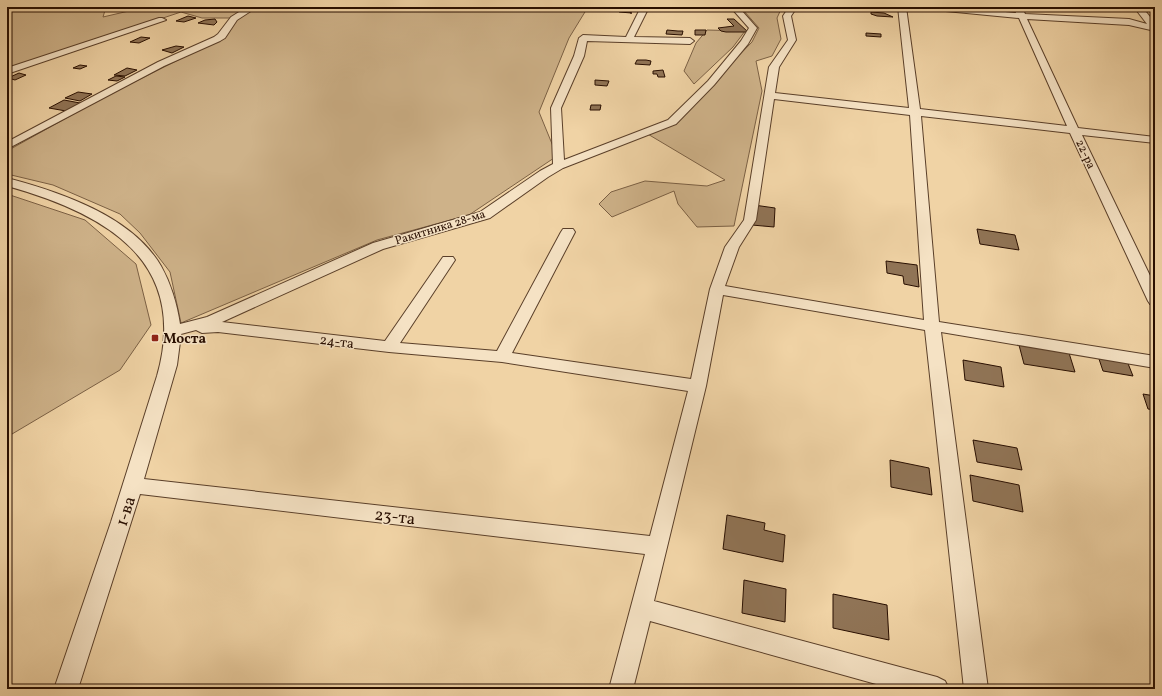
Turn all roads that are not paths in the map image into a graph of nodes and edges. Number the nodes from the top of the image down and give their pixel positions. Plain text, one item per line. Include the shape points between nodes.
1 (253, 7) edge
2 (645, 7) edge
3 (740, 7) edge
4 (793, 7) edge
5 (902, 7) edge
6 (925, 7) edge
7 (1138, 7) edge
8 (1020, 11) edge
9 (162, 20) dead end
10 (1155, 28) edge
11 (629, 39) junction
12 (690, 41) dead end
13 (7, 71) edge
14 (769, 95) junction
15 (915, 111) junction
16 (1075, 130) junction
17 (1155, 140) edge
18 (7, 146) edge
19 (559, 166) junction
20 (7, 182) edge
21 (568, 232) dead end
22 (448, 260) dead end
23 (717, 289) junction
24 (1155, 301) edge
25 (932, 326) junction
26 (173, 331) junction
27 (388, 347) junction
28 (502, 357) junction
29 (1155, 362) edge
30 (698, 386) junction
31 (134, 486) junction
32 (656, 546) junction
33 (641, 608) junction
34 (66, 689) edge
35 (621, 689) edge
36 (937, 689) edge
37 (976, 689) edge

1 - 18 street via 235,18 225,33 217,39 161,64
2 - 11 street
3 - 19 street, Ракитника 28-ма via 738,11 753,28 745,42 712,83 672,122
4 - 14 street via 787,16 792,40 774,67
5 - 15 street
6 - 8 street
7 - 10 street
8 - 10 street via 1090,21 1129,22
8 - 16 street, 22-ра
9 - 13 street
11 - 12 street
11 - 19 street via 583,38 579,56 556,108
14 - 15 street
14 - 23 street via 750,220 732,247
15 - 16 street
15 - 25 street
16 - 17 street
16 - 24 street, 22-ра
19 - 26 street, Ракитника 28-ма via 485,215 378,246 212,320
20 - 26 street via 47,193 111,223 137,246 154,268 164,288
21 - 28 street
22 - 27 street
23 - 25 street
23 - 30 street
25 - 29 street
25 - 37 street
26 - 27 street, 24-та via 218,327
26 - 31 street, 1-ва via 166,372
27 - 28 street, 24-та
28 - 30 street, 24-та
30 - 32 street
31 - 32 street, 23-та
31 - 34 street, 1-ва
32 - 33 street
33 - 35 street
33 - 36 street

